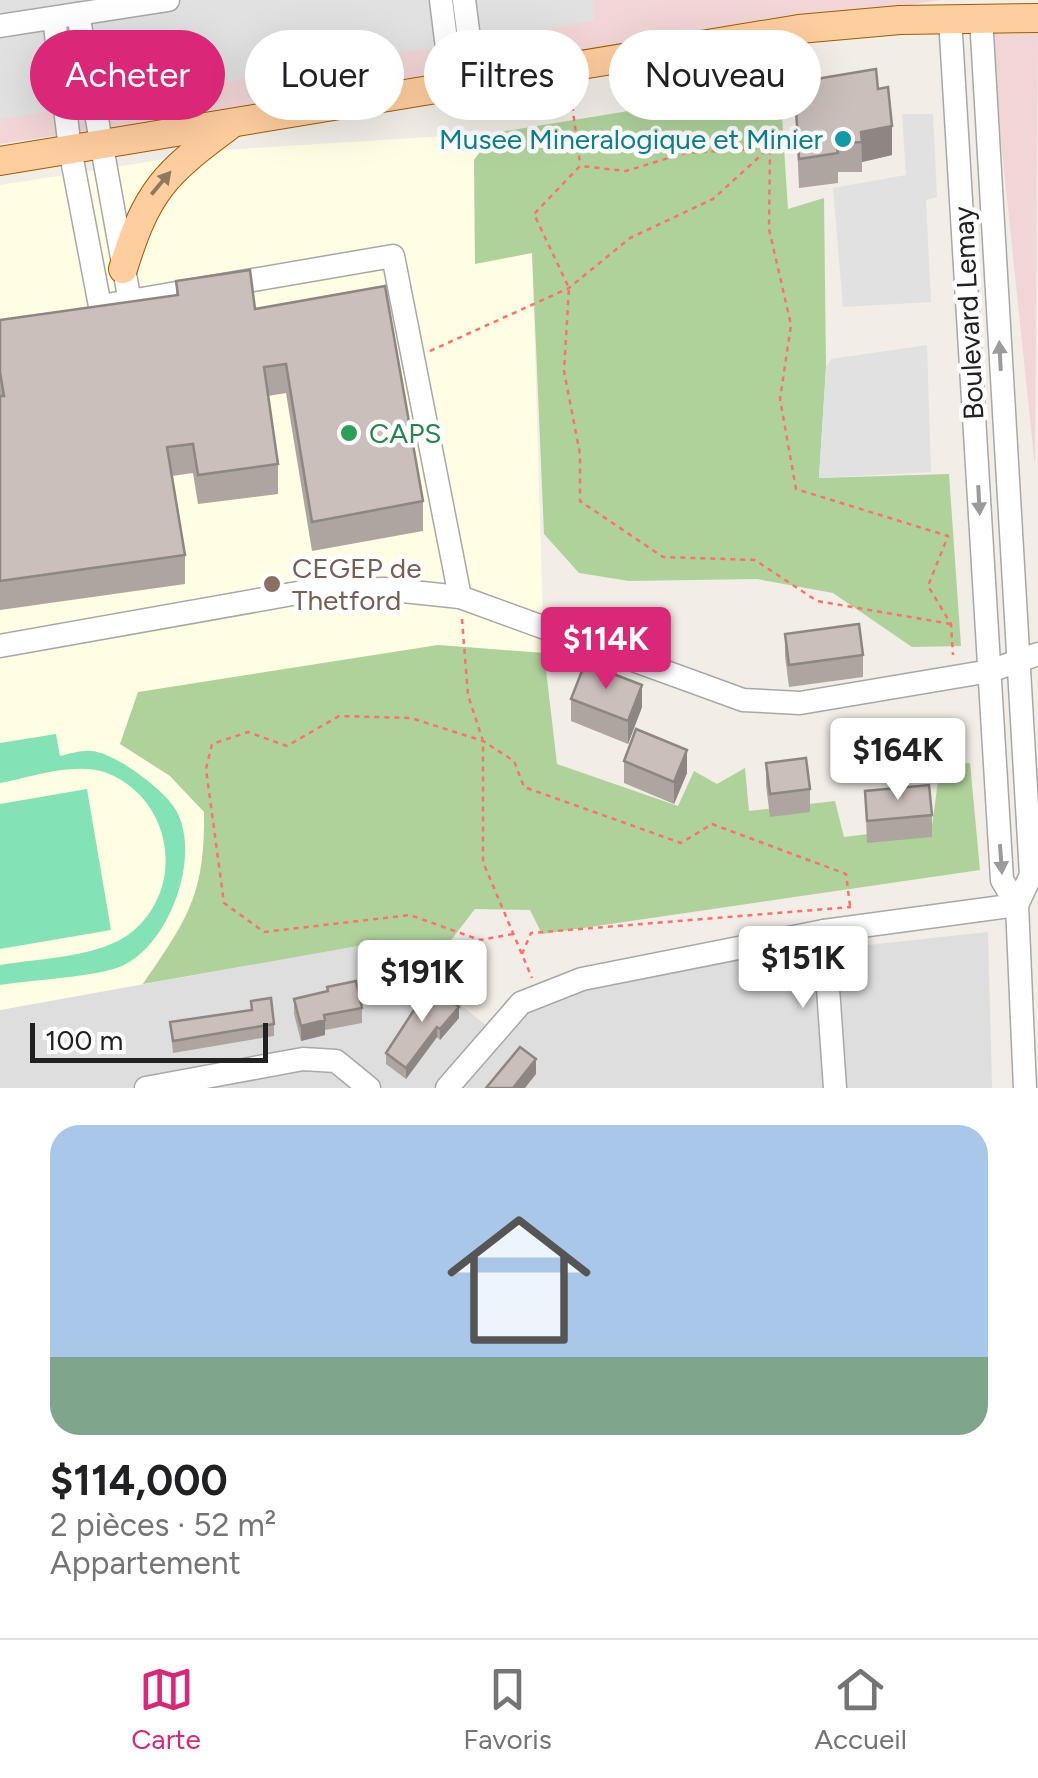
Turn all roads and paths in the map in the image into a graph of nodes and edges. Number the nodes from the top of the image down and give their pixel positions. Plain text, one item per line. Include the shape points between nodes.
1 (168, 0) edge
2 (441, 0) edge
3 (464, 0) edge
4 (78, 14) junction
5 (980, 17) junction
6 (54, 18) junction
7 (950, 18) junction
8 (1038, 18) edge
9 (0, 26) edge
10 (449, 30) edge
11 (464, 30) edge
12 (589, 65) edge
13 (424, 92) edge
14 (575, 120) edge
15 (234, 122) junction
16 (100, 144) junction
17 (770, 148) junction
18 (70, 149) junction
19 (0, 160) edge
20 (580, 166) junction
21 (990, 182) junction
22 (960, 187) junction
23 (123, 269) junction
24 (570, 288) junction
25 (130, 302) junction
26 (413, 358) junction
27 (1005, 434) junction
28 (976, 440) junction
29 (460, 597) junction
30 (951, 624) junction
31 (0, 646) edge
32 (1028, 657) edge
33 (990, 670) junction
34 (954, 676) junction
35 (484, 740) junction
36 (1017, 905) junction
37 (852, 917) junction
38 (824, 931) junction
39 (514, 934) junction
40 (522, 954) junction
41 (534, 981) dead end
42 (146, 1088) edge
43 (369, 1088) edge
44 (447, 1088) edge
45 (834, 1088) edge
46 (1024, 1088) edge

1 - 4 street
2 - 10 street
3 - 11 street
4 - 6 street
4 - 16 street
5 - 7 main road
5 - 8 main road
5 - 21 street, Boulevard Lemay
6 - 9 street
6 - 18 street
7 - 12 main road via 799,29
7 - 22 street, Boulevard Lemay
13 - 15 main road
14 - 20 path
15 - 16 main road
23 -> 15 main road via 152,193
16 - 18 main road
16 - 23 street
17 - 20 path via 684,152 626,171
17 - 24 path via 713,199 630,238
17 - 30 path via 769,229 791,325 780,399 796,489 948,536 928,586
18 - 19 main road
18 - 25 street via 92,308
20 - 24 path via 534,214
21 - 22 street, Boulevard Lemay
27 -> 21 street, Boulevard Lemay
22 - 28 street, Boulevard Lemay
23 - 25 street
24 - 26 path
24 - 30 path via 564,370 580,454 580,501 663,557 755,560 817,601
25 - 26 street via 393,256
26 - 29 street
27 - 28 street, Boulevard Lemay
27 - 32 street, Boulevard Lemay
28 -> 33 street, Boulevard Lemay
29 - 31 street via 309,591
29 - 34 street via 743,700 800,703
29 - 35 path via 468,695
30 - 34 path
32 - 33 street
32 - 36 street, Boulevard Lemay via 1031,875
33 - 34 street
33 -> 36 street, Boulevard Lemay via 1002,880
35 - 37 path via 514,761 524,787 681,843 712,824 846,874
35 - 39 path via 482,862
35 - 39 path via 411,718 339,716 287,746 248,732 212,744 206,769 224,903 264,932 410,914 480,940
36 - 37 street
36 - 46 street, Boulevard Lemay
37 - 38 street
37 - 40 path via 531,933
38 - 44 street via 582,980 521,1003
38 - 45 street
39 - 40 path
40 - 41 path
42 - 43 street via 303,1059 336,1061

